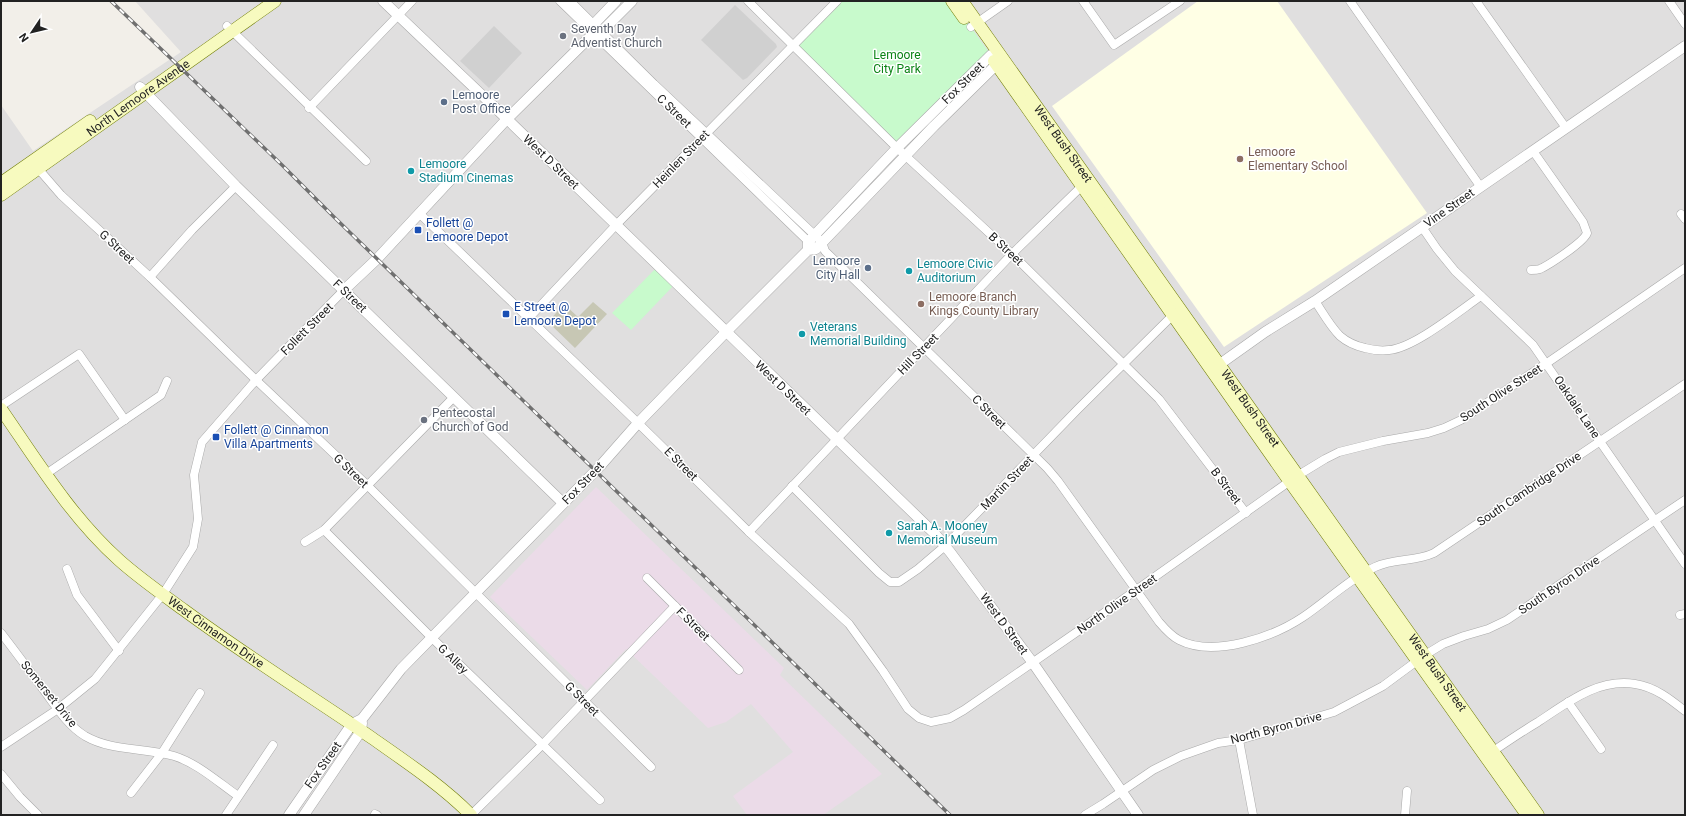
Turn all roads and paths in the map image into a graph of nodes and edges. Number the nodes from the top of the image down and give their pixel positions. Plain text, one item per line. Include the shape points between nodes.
1 (383, 1) edge
2 (412, 1) edge
3 (560, 1) edge
4 (570, 1) edge
5 (616, 1) edge
6 (632, 1) edge
7 (748, 1) edge
8 (837, 1) edge
9 (952, 1) edge
10 (962, 1) edge
11 (1008, 1) edge
12 (1083, 1) edge
13 (1180, 1) edge
14 (1350, 1) edge
15 (1476, 1) edge
16 (1669, 1) edge
17 (268, 2) edge
18 (398, 16) junction
19 (1685, 24) edge
20 (974, 25) junction
21 (229, 29) junction
22 (597, 30) junction
23 (793, 46) junction
24 (1685, 46) edge
25 (996, 58) junction
26 (142, 90) junction
27 (309, 108) junction
28 (508, 119) junction
29 (1566, 128) junction
30 (704, 136) junction
31 (897, 148) junction
32 (1533, 151) junction
33 (905, 156) junction
34 (366, 161) dead end
35 (35, 165) junction
36 (1085, 182) junction
37 (1, 183) edge
38 (236, 186) junction
39 (1480, 186) junction
40 (1, 195) edge
41 (419, 214) junction
42 (616, 225) junction
43 (1422, 227) junction
44 (816, 245) junction
45 (1012, 254) junction
46 (1685, 268) edge
47 (1531, 270) dead end
48 (150, 277) junction
49 (344, 290) junction
50 (1481, 296) junction
51 (1315, 301) junction
52 (1176, 311) junction
53 (528, 319) junction
54 (726, 332) junction
55 (924, 348) junction
56 (1547, 363) junction
57 (1124, 364) junction
58 (1216, 367) junction
59 (256, 380) junction
60 (167, 381) dead end
61 (1685, 384) edge
62 (453, 398) junction
63 (1, 407) edge
64 (125, 420) junction
65 (638, 423) junction
66 (836, 440) junction
67 (1600, 441) junction
68 (1033, 456) junction
69 (46, 474) junction
70 (1294, 479) junction
71 (367, 485) junction
72 (792, 486) junction
73 (1685, 500) edge
74 (564, 503) junction
75 (1246, 513) junction
76 (1655, 521) junction
77 (324, 530) junction
78 (749, 532) junction
79 (305, 542) dead end
80 (945, 546) junction
81 (1685, 564) edge
82 (67, 569) dead end
83 (1362, 575) junction
84 (647, 578) dead end
85 (1136, 590) junction
86 (163, 594) junction
87 (476, 594) junction
88 (675, 606) junction
89 (1, 633) edge
90 (432, 638) junction
91 (119, 651) junction
92 (1421, 658) junction
93 (1033, 663) junction
94 (739, 670) dead end
95 (200, 693) dead end
96 (584, 701) junction
97 (1568, 702) junction
98 (58, 709) junction
99 (1685, 711) edge
100 (931, 722) joint
101 (358, 725) junction
102 (1239, 740) junction
103 (273, 745) dead end
104 (542, 745) junction
105 (1, 747) edge
106 (1601, 749) dead end
107 (162, 753) junction
108 (1490, 754) junction
109 (651, 766) dead end
110 (1, 774) edge
111 (1407, 791) dead end
112 (1121, 792) junction
113 (131, 793) dead end
114 (238, 796) junction
115 (600, 800) dead end
116 (1534, 814) edge
117 (38, 815) edge
118 (226, 815) edge
119 (288, 815) edge
120 (304, 815) edge
121 (471, 815) edge
122 (1085, 815) edge
123 (1138, 815) edge
124 (1253, 815) edge
125 (1405, 815) edge

1 - 18 street, West D Street
2 - 18 street
3 - 22 street, C Street
4 - 22 street, C Street
5 - 22 street, Follett Street
6 - 22 street, Follett Street
7 - 23 street, B Street
8 - 23 street, Heinlen Street
9 - 20 main road, West Bush Street
10 - 20 main road, West Bush Street
11 - 20 street
12 - 13 street via 1114,45
14 - 39 street
15 - 29 street
16 - 19 street
17 - 21 main road, North Lemoore Avenue
18 - 27 street
18 - 28 street, West D Street
20 - 25 main road, West Bush Street
21 - 26 main road, North Lemoore Avenue via 181,69
21 - 27 street
22 - 28 street, Follett Street
22 - 30 street, C Street
23 - 30 street, Heinlen Street
23 - 31 street, B Street
24 - 29 street, Vine Street
25 - 31 street, Fox Street
25 - 33 street, Fox Street
25 - 36 main road, West Bush Street
26 - 35 main road, North Lemoore Avenue
26 - 38 street, F Street
27 - 34 street
28 - 41 street, Follett Street
28 - 42 street, West D Street
29 - 32 street, Vine Street
30 - 42 street, Heinlen Street
30 - 44 street, C Street
31 - 33 street, B Street
31 - 44 street, Fox Street
32 - 39 street, Vine Street
32 - 47 street via 1583,222 1587,233 1583,241 1564,254 1541,268
33 - 44 street, Fox Street
33 - 45 street, B Street
35 - 37 main road, North Lemoore Avenue
35 - 40 main road, North Lemoore Avenue
35 - 48 street, G Street via 62,195
36 - 45 street, Hill Street
36 - 52 main road, West Bush Street
38 - 48 street
38 - 49 street, F Street
39 - 43 street, Vine Street
41 - 49 street, Follett Street
41 - 53 street, E Street
42 - 53 street, Heinlen Street
42 - 54 street, West D Street
43 - 50 street, Oakdale Lane via 1437,249
43 - 51 street, Vine Street
44 - 54 street, Fox Street
44 - 55 street, C Street
45 - 55 street, Hill Street
45 - 57 street, B Street
46 - 56 street, South Olive Street
48 - 59 street, G Street
49 - 59 street, Follett Street
49 - 62 street, F Street
50 - 51 street via 1416,341 1389,350 1360,347 1341,337
50 - 56 street, Oakdale Lane via 1533,345
51 - 58 street, Vine Street
52 - 57 street, Martin Street
52 - 58 main road, West Bush Street
53 - 65 street, E Street
54 - 65 street, Fox Street
54 - 66 street, West D Street
55 - 66 street, Hill Street
55 - 68 street, C Street
56 - 67 street, Oakdale Lane
56 - 70 street, South Olive Street via 1461,420 1444,428 1347,450 1325,459
57 - 68 street, Martin Street
57 - 75 street, B Street via 1159,399
58 - 70 main road, West Bush Street
59 - 71 street, G Street
59 - 86 street, Follett Street via 202,442 194,475 198,519 192,546
60 - 64 street via 160,396
61 - 67 street, South Cambridge Drive
62 - 71 street
62 - 74 street, F Street
63 - 64 street via 79,354
63 - 69 main road, West Cinnamon Drive
64 - 69 street
65 - 74 street, Fox Street
65 - 78 street, E Street
66 - 72 street, Hill Street
66 - 80 street, West D Street
67 - 76 street, Oakdale Lane
67 - 83 street, South Cambridge Drive via 1434,553 1418,559 1383,563
68 - 80 street, Martin Street
68 - 85 street, C Street via 1058,481
69 - 86 main road, West Cinnamon Drive via 96,538 120,561
70 - 75 street, North Olive Street
70 - 83 main road, West Bush Street
71 - 77 street
71 - 87 street, G Street
72 - 78 street, Hill Street
72 - 80 street, Martin Street via 890,582 900,582
73 - 76 street, South Byron Drive
74 - 87 street, Fox Street
75 - 85 street, North Olive Street
76 - 81 street, Oakdale Lane
76 - 92 street, South Byron Drive via 1500,624 1452,640
77 - 79 street
77 - 90 street, G Alley
78 - 100 street, E Street via 850,624 904,705 919,718
80 - 93 street, West D Street
82 - 91 street via 81,601
83 - 85 street, South Cambridge Drive via 1303,617 1283,628 1261,638 1215,647 1193,645 1172,635 1159,622
83 - 92 main road, West Bush Street
84 - 88 street, F Street
85 - 93 street, North Olive Street
86 - 91 street, Follett Street
86 - 101 main road, West Cinnamon Drive via 229,643
87 - 90 street, Fox Street
87 - 96 street, G Street
88 - 94 street, F Street
88 - 96 street
89 - 98 street, Somerset Drive
90 - 101 street, Fox Street via 401,669
90 - 104 street, G Alley
91 - 98 street, Follett Street via 91,683
92 - 102 street, North Byron Drive via 1383,686 1334,712
92 - 108 main road, West Bush Street
93 - 100 street, North Olive Street via 959,713 950,718
93 - 112 street, West D Street
95 - 107 street
96 - 104 street
96 - 109 street, G Street
97 - 99 street via 1585,692 1610,685 1636,684 1662,694
97 - 106 street
97 - 108 street
98 - 105 street, Follett Street
98 - 107 street, Somerset Drive via 78,731 99,742
101 - 119 street, Fox Street
101 - 120 street, Fox Street
101 - 121 main road, West Cinnamon Drive via 422,773
102 - 112 street, North Byron Drive via 1218,743 1181,756 1153,770
102 - 124 street
103 - 114 street
104 - 115 street, G Alley
104 - 121 street
107 - 113 street
107 - 114 street, Somerset Drive via 200,769
108 - 116 main road, West Bush Street
110 - 117 street
111 - 125 street
112 - 122 street, North Byron Drive
112 - 123 street, West D Street
114 - 118 street

